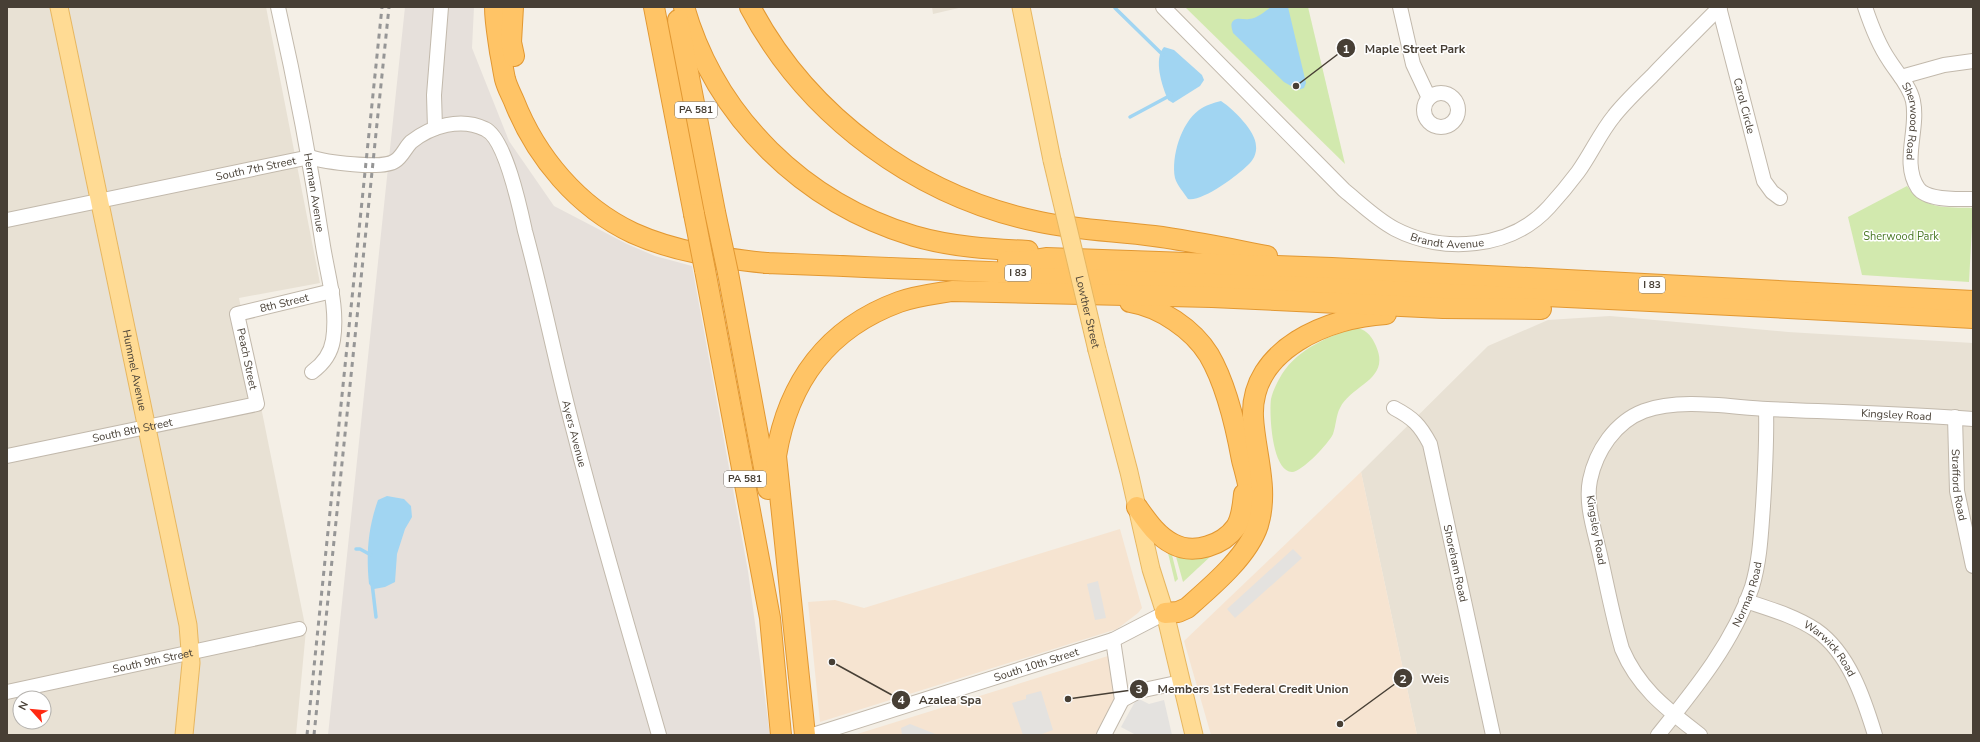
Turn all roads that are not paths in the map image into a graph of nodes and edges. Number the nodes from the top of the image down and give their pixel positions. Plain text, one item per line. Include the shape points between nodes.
1 (59, 7) edge
2 (278, 7) edge
3 (441, 7) edge
4 (496, 7) edge
5 (513, 7) edge
6 (646, 7) edge
7 (654, 7) edge
8 (676, 7) edge
9 (684, 7) edge
10 (750, 7) edge
11 (1021, 7) edge
12 (1162, 7) edge
13 (1400, 7) edge
14 (1719, 7) edge
15 (1865, 7) edge
16 (1973, 61) edge
17 (1901, 77) junction
18 (668, 78) junction
19 (1429, 98) dead end
20 (435, 128) junction
21 (491, 132) joint
22 (310, 157) junction
23 (1780, 198) dead end
24 (1973, 200) edge
25 (100, 202) junction
26 (7, 220) edge
27 (1046, 258) junction
28 (1332, 268) junction
29 (332, 291) junction
30 (1090, 295) junction
31 (1973, 301) edge
32 (1443, 308) junction
33 (237, 314) joint
34 (1916, 314) junction
35 (1973, 318) edge
36 (312, 372) dead end
37 (257, 404) joint
38 (1394, 408) dead end
39 (1766, 409) junction
40 (1973, 419) edge
41 (1955, 422) junction
42 (147, 427) junction
43 (7, 456) edge
44 (1246, 480) junction
45 (1137, 507) junction
46 (1973, 566) edge
47 (1746, 601) junction
48 (1165, 613) junction
49 (299, 629) dead end
50 (1113, 640) junction
51 (191, 653) junction
52 (797, 653) junction
53 (1181, 682) junction
54 (7, 692) edge
55 (1122, 700) junction
56 (1674, 715) junction
57 (184, 735) edge
58 (659, 735) edge
59 (781, 735) edge
60 (804, 735) edge
61 (812, 735) edge
62 (1104, 735) edge
63 (1194, 735) edge
64 (1493, 735) edge
65 (1658, 735) edge
66 (1700, 735) edge
67 (1875, 735) edge

1 - 25 main road, Hummel Avenue
2 - 22 street, Herman Avenue
3 - 20 street via 434,95
4 - 34 highway, I 83 via 495,18 505,80 536,146 558,176 607,218 632,232 683,250 766,263 1608,300 1686,301
5 - 27 highway via 511,42 515,66 535,120 561,159 578,176 614,207 634,219 687,238 749,249 1021,262
6 - 18 highway
7 - 18 highway, PA 581
8 - 52 highway, PA 581, bridge via 728,273
9 - 27 highway, I 83 via 703,57 717,84 766,148 802,181 852,211 915,236 983,249 1032,252
10 - 28 highway via 763,32 804,85 829,110 856,135 883,154 913,174 943,189 1005,213 1040,222 1154,236
11 - 45 main road, Lowther Street, bridge via 1052,160
12 - 14 street, Brandt Avenue via 1344,190 1373,214 1395,229 1412,236 1449,244 1494,239 1512,233 1537,218 1578,172 1619,110
13 - 19 street via 1413,64
14 - 23 street, Carol Circle via 1764,181
15 - 17 street, Sherwood Road via 1877,39
16 - 17 street via 1944,65
17 - 24 street, Sherwood Road via 1911,95 1914,108 1911,171 1918,188 1931,196
18 - 59 highway, PA 581, bridge via 765,589 778,688
20 - 21 street, South 7th Street via 467,124
20 - 22 street, South 7th Street via 410,143 395,162 340,164
21 - 58 street, Ayers Avenue via 503,154 512,182 591,501
22 - 25 street, South 7th Street
22 - 29 street, Herman Avenue
25 - 26 street, South 7th Street
25 - 42 main road, Hummel Avenue
27 - 28 highway, I 83
28 - 31 highway, I 83
29 - 33 street, 8th Street
29 - 36 street, Herman Avenue via 333,340 325,359
30 - 32 highway via 1212,297
30 - 44 highway via 1134,302 1152,309 1171,319 1198,341 1209,355 1222,384 1240,447
30 - 52 highway via 952,291 922,296 877,311 852,326 819,354 787,413 776,456
32 - 34 highway
32 - 48 highway via 1425,312 1374,314 1339,322 1284,349 1273,361 1263,376 1254,402 1253,416 1262,480 1262,508 1250,544 1188,608
33 - 37 street, Peach Street
34 - 35 highway, I 83
37 - 42 street, South 8th Street
38 - 64 street, Shoreham Road via 1412,418 1430,444
39 - 41 street, Kingsley Road
39 - 47 street, Norman Road via 1760,547
39 - 56 street, Kingsley Road via 1689,405 1645,411 1634,416 1610,437 1594,466 1589,489 1590,505 1622,649 1640,683
40 - 41 street, Kingsley Road
41 - 46 street, Strafford Road via 1956,491
42 - 43 street, South 8th Street
42 - 51 main road, Hummel Avenue
44 - 45 highway via 1243,509 1237,526 1221,542 1205,547 1189,548 1168,542 1157,533
44 - 48 highway via 1250,493 1250,509 1246,527 1239,541 1227,556
45 - 48 main road, Lowther Street via 1151,570
47 - 56 street, Norman Road via 1719,654
47 - 67 street, Warwick Road via 1798,620 1828,640 1850,671
48 - 50 street, South 10th Street
48 - 53 main road, Lowther Street
49 - 51 street, South 9th Street
50 - 55 street
50 - 61 street, South 10th Street
51 - 54 street, South 9th Street
51 - 57 main road, Hummel Avenue via 191,679
52 - 60 highway, PA 581
53 - 55 street via 1139,691
53 - 63 main road, Lowther Street
55 - 62 street
56 - 65 street, Norman Road
56 - 66 street, Kingsley Road

